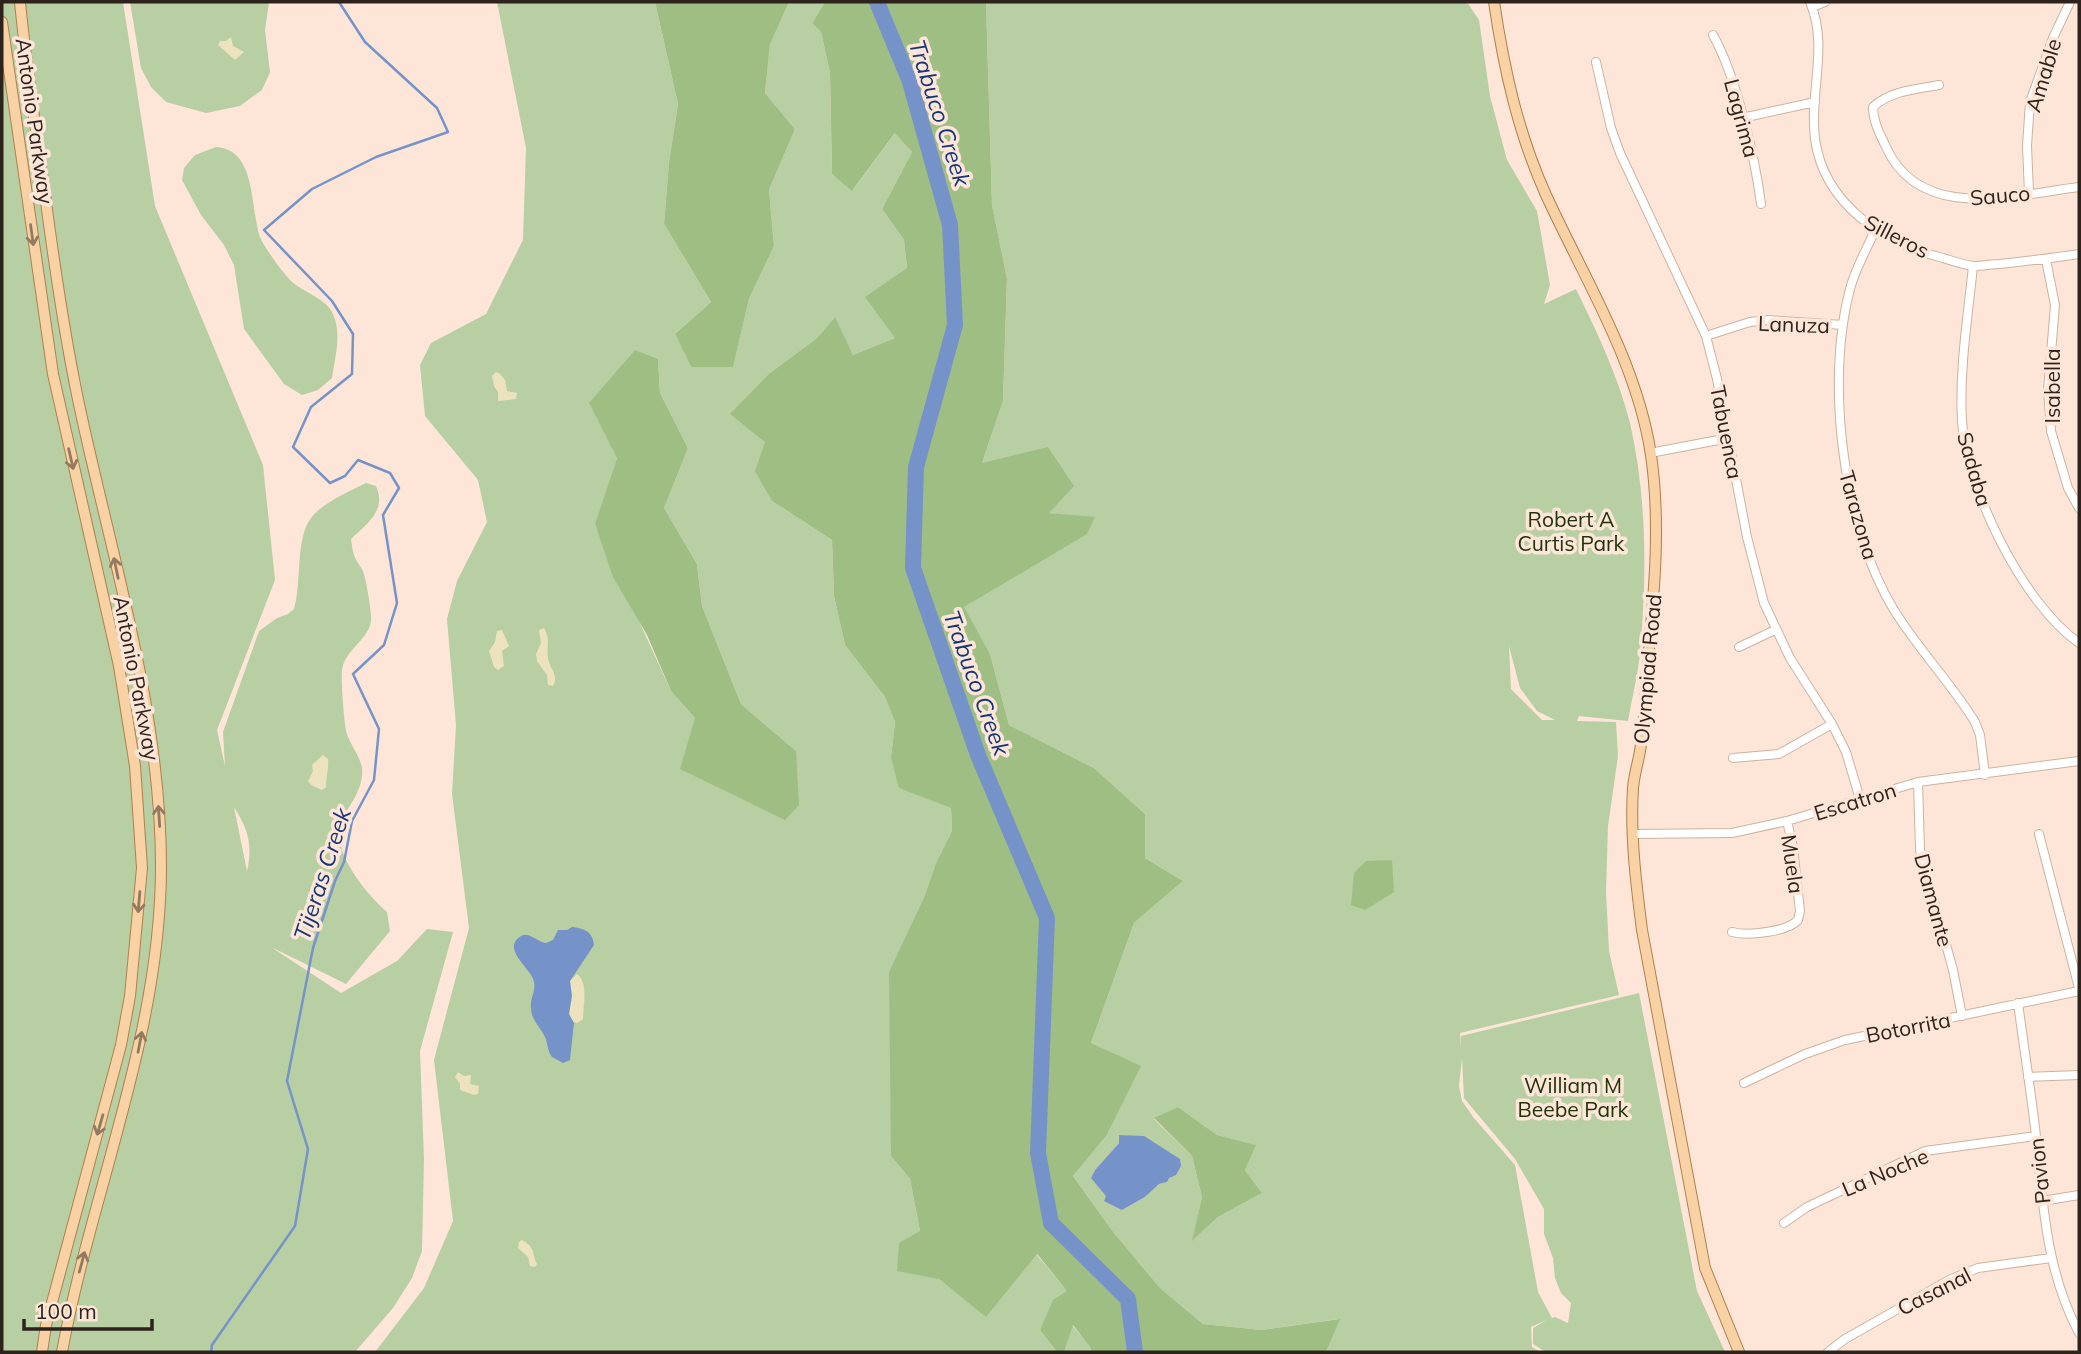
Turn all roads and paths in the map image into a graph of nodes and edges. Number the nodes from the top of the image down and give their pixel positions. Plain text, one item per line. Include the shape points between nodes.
1 (20, 2) edge
2 (1494, 2) edge
3 (1825, 2) edge
4 (2070, 2) edge
5 (1811, 4) edge
6 (2, 22) edge
7 (1713, 35) dead end
8 (1596, 62) dead end
9 (1939, 85) dead end
10 (1815, 102) junction
11 (1742, 118) junction
12 (2079, 187) edge
13 (2029, 193) junction
14 (1761, 204) dead end
15 (1875, 230) junction
16 (2079, 254) edge
17 (2046, 260) junction
18 (1973, 266) junction
19 (1843, 326) junction
20 (1706, 336) junction
21 (1729, 438) junction
22 (1650, 453) junction
23 (2079, 508) edge
24 (1775, 630) junction
25 (2079, 643) edge
26 (1739, 647) dead end
27 (1832, 724) junction
28 (1733, 758) dead end
29 (2079, 761) edge
30 (1985, 775) junction
31 (1917, 782) junction
32 (1860, 799) junction
33 (1787, 821) junction
34 (1632, 834) junction
35 (2039, 834) dead end
36 (1731, 932) dead end
37 (2079, 990) edge
38 (2018, 1003) junction
39 (1962, 1016) junction
40 (2079, 1075) edge
41 (2028, 1077) junction
42 (1744, 1083) dead end
43 (2036, 1136) junction
44 (2079, 1195) edge
45 (2042, 1201) junction
46 (1784, 1223) dead end
47 (2051, 1258) junction
48 (2078, 1328) edge
49 (42, 1352) edge
50 (62, 1352) edge
51 (1739, 1352) edge
52 (1828, 1352) edge

50 -> 1 main road, Antonio Parkway via 146,1013 159,919 160,820 147,713 60,304
2 - 22 main road, Olympiad Road via 1519,125 1546,195 1615,339 1634,388
3 - 5 street
4 - 13 street, Amable via 2030,102
5 - 10 street, Silleros via 1819,39
6 -> 49 main road, Antonio Parkway via 53,374 119,666 135,766 142,868 121,1045
7 - 11 street, Lagrima via 1724,55
8 - 20 street, Tabuenca via 1620,153
9 - 13 street, Sauco via 1904,91 1874,107 1873,117 1892,161 1925,190 1949,198
10 - 11 street
10 - 15 street, Silleros via 1815,139 1825,170 1838,196
11 - 14 street, Lagrima
12 - 13 street, Sauco
15 - 18 street, Silleros via 1923,253
15 - 19 street, Tarazona via 1850,286
16 - 17 street, Silleros
17 - 18 street, Silleros
17 - 23 street, Isabella via 2055,305 2048,390 2051,431 2068,488
18 - 25 street, Sadaba via 1962,422 1971,468 2011,561 2038,603
19 - 20 street, Lanuza via 1767,320
19 - 30 street, Tarazona via 1839,382 1843,457 1866,550 1893,608 1975,722
20 - 21 street, Tabuenca
21 - 22 street
21 - 24 street, Tabuenca via 1756,579
22 - 34 main road, Olympiad Road via 1657,513 1655,564
24 - 26 street
24 - 27 street, Tabuenca
27 - 28 street via 1779,754
27 - 32 street, Tabuenca
29 - 30 street, Escatron
30 - 31 street, Escatron
31 - 32 street, Escatron
31 - 39 street, Diamante via 1920,850
32 - 33 street, Escatron
33 - 34 street, Escatron via 1732,833
33 - 36 street, Muela via 1794,847 1798,920 1786,928
34 - 51 main road, Olympiad Road via 1642,930 1705,1268
35 - 37 street
37 - 38 street, Botorrita
38 - 39 street, Botorrita
38 - 41 street, Pavion
39 - 42 street, Botorrita via 1845,1040
40 - 41 street
41 - 43 street, Pavion
43 - 45 street, Pavion
43 - 46 street, La Noche via 1925,1151 1807,1207
44 - 45 street
45 - 47 street, Pavion
47 - 48 street, Pavion via 2060,1293
47 - 52 street, Casanal via 1978,1268 1949,1280

